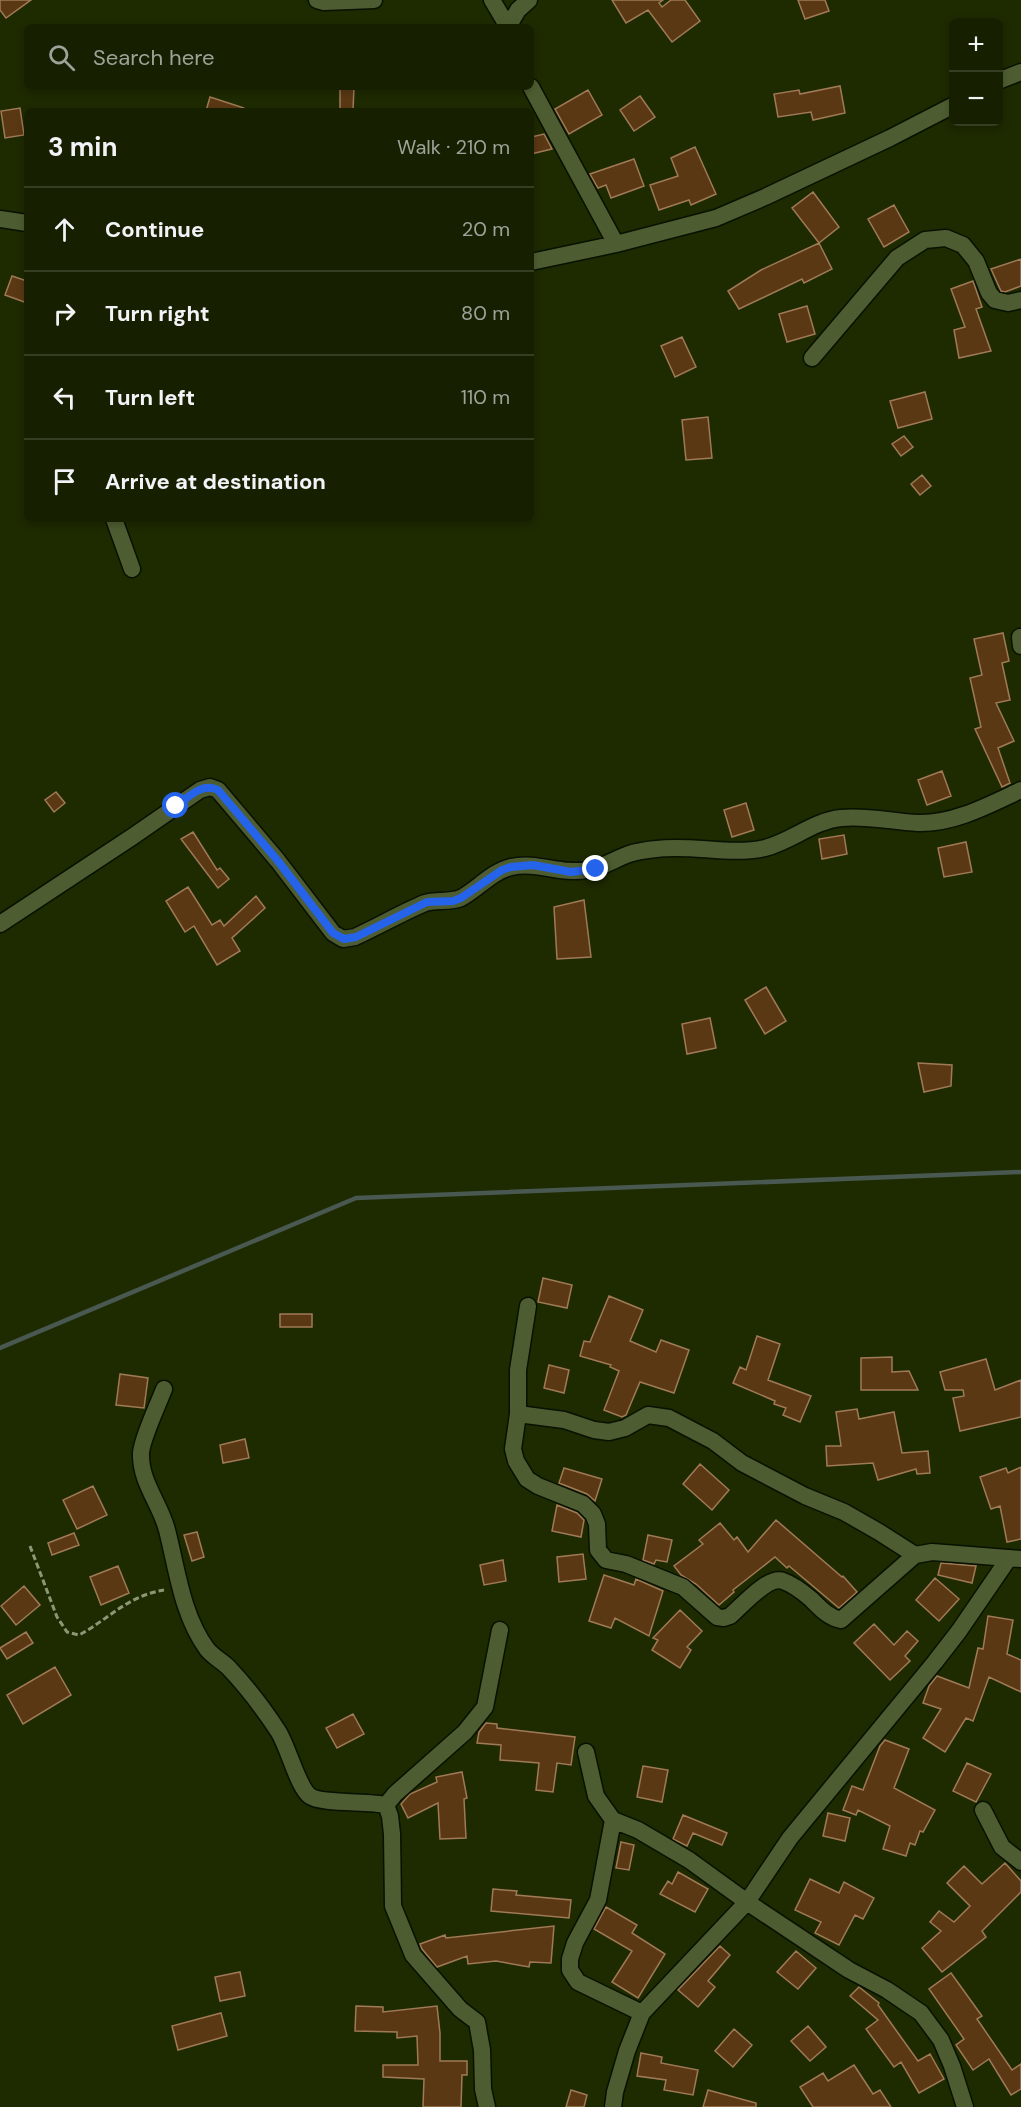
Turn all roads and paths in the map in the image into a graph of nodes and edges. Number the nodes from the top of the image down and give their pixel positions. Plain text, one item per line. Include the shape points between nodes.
1 (317, 0) edge
2 (374, 0) edge
3 (492, 0) edge
4 (529, 0) edge
5 (506, 24) edge
6 (510, 24) edge
7 (1021, 72) edge
8 (1003, 79) edge
9 (533, 90) edge
10 (949, 108) edge
11 (0, 219) edge
12 (24, 223) edge
13 (616, 244) junction
14 (534, 261) edge
15 (1021, 300) edge
16 (812, 358) dead end
17 (115, 522) edge
18 (132, 569) dead end
19 (1021, 790) edge
20 (0, 924) edge
21 (528, 1306) dead end
22 (164, 1389) dead end
23 (518, 1414) junction
24 (30, 1546) dead end
25 (915, 1555) junction
26 (1015, 1558) edge
27 (181, 1587) junction
28 (500, 1630) dead end
29 (586, 1752) dead end
30 (386, 1805) junction
31 (983, 1810) dead end
32 (613, 1820) junction
33 (1021, 1862) edge
34 (747, 1902) junction
35 (642, 2013) junction
36 (487, 2107) edge
37 (613, 2107) edge
38 (965, 2107) edge

1 - 2 street
3 - 5 street
4 - 6 street
7 - 8 street
9 - 13 street
10 - 13 street via 716,218
11 - 12 street
13 - 14 street
15 - 16 street via 995,300 976,261 963,245 946,238 925,240 897,258
17 - 18 street
19 - 20 street via 936,823 842,818 824,821 765,848 685,846 644,850 596,869 571,872 533,865 511,867 461,898 427,902 347,939 333,933 230,803 218,790 207,787
21 - 23 street via 518,1370
22 - 27 street via 141,1451 142,1472 166,1528
23 - 25 street via 564,1420 609,1432 648,1415 669,1418 713,1441 742,1463 844,1512
23 - 25 street via 513,1449 516,1461 527,1479 583,1504 593,1514 598,1550 606,1560 682,1587 717,1617 730,1616 767,1583 776,1580 808,1597 830,1617 841,1620
24 - 27 path via 57,1617 67,1632 79,1635 133,1599
25 - 26 street via 932,1552
26 - 34 street via 790,1838
27 - 30 street via 208,1650 255,1697 283,1737 309,1796
28 - 30 street via 485,1707 465,1732
29 - 32 street via 596,1796
30 - 36 street via 392,1834 393,1906 412,1955 460,2009 477,2022
31 - 33 street via 1002,1848
32 - 34 street via 689,1860
32 - 35 street via 598,1900 575,1943 570,1970 578,1982
34 - 35 street
34 - 38 street via 921,2013 941,2040
35 - 37 street via 627,2051

